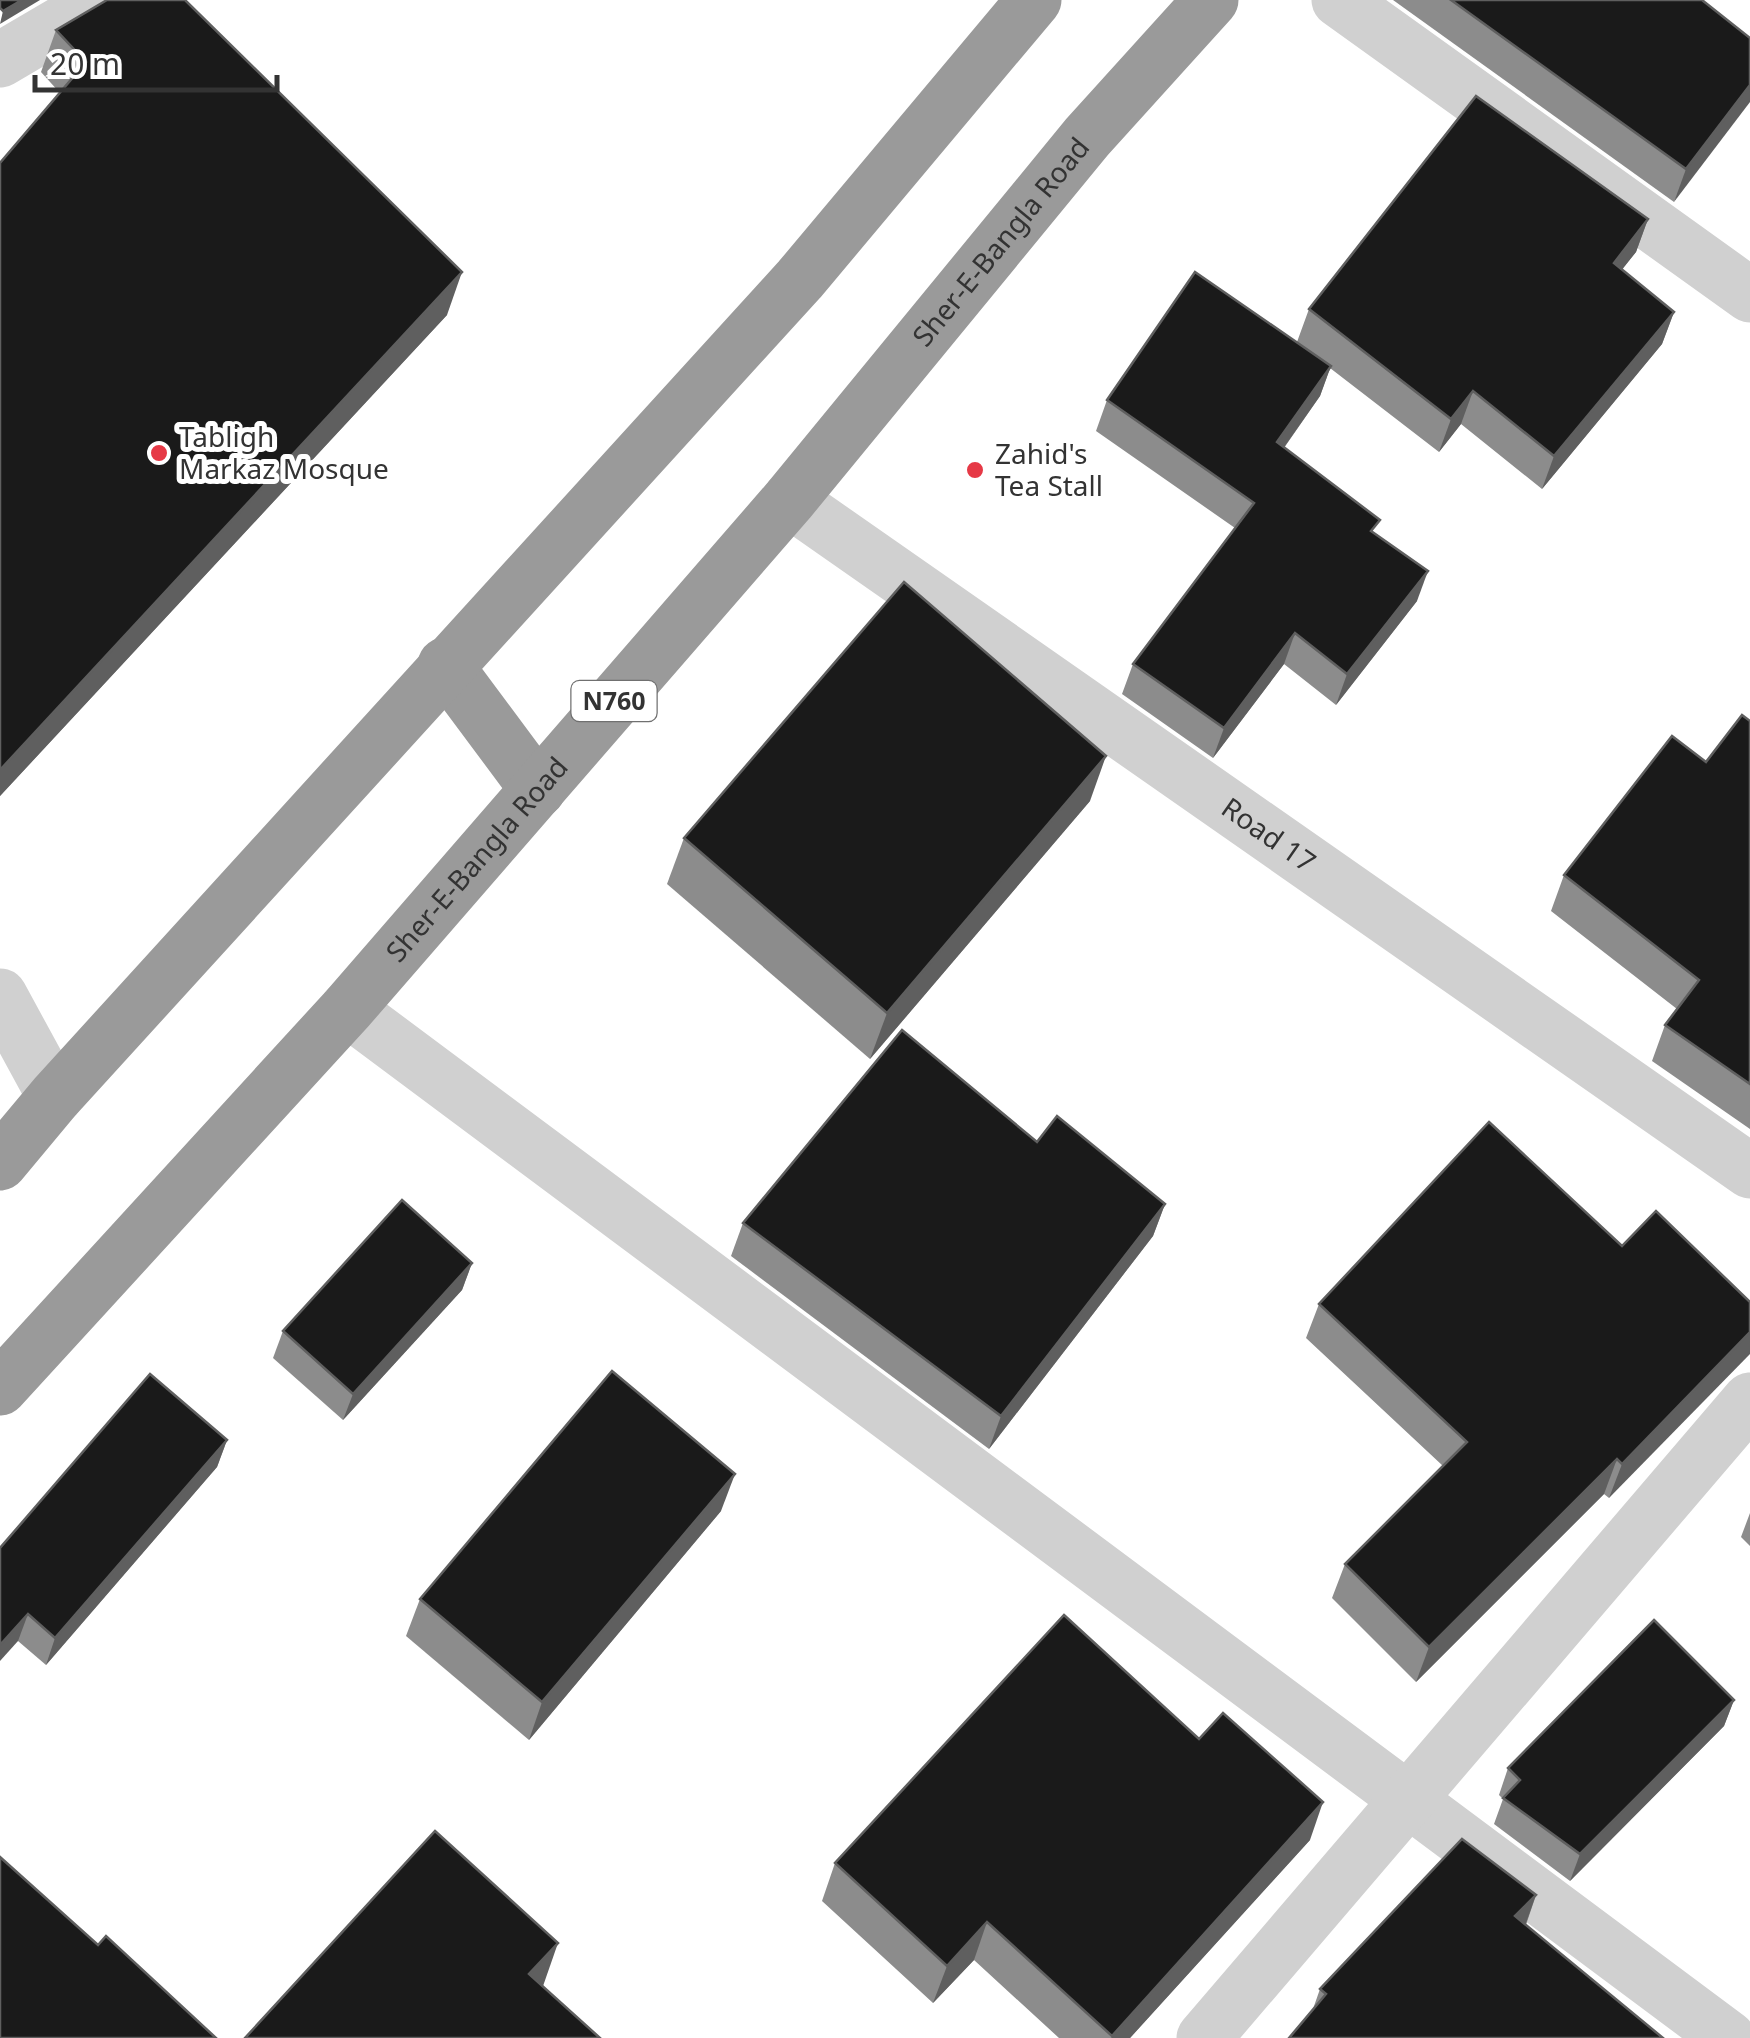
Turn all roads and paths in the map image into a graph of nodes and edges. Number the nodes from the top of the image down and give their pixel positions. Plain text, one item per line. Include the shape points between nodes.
1 (102, 0) edge
2 (1211, 0) edge
3 (1339, 0) edge
4 (1024, 5) edge
5 (0, 60) edge
6 (1750, 295) edge
7 (789, 500) junction
8 (445, 666) junction
9 (538, 790) junction
10 (0, 996) edge
11 (347, 1009) junction
12 (55, 1097) junction
13 (0, 1164) edge
14 (1750, 1171) edge
15 (0, 1388) edge
16 (1750, 1400) edge
17 (1410, 1800) junction
18 (1204, 2038) edge
19 (1728, 2038) edge

1 - 5 street
2 - 7 highway, Sher-E-Bangla Road / N760 via 1087,137
3 - 6 street
4 - 8 highway via 800,279
7 - 9 highway, Sher-E-Bangla Road / N760
7 - 14 street, Road 17
8 - 9 highway
8 - 12 highway
9 - 11 highway, Sher-E-Bangla Road / N760
10 - 12 street
11 - 15 highway, Sher-E-Bangla Road / N760
11 - 17 street
12 - 13 highway
16 - 17 street
17 - 18 street
17 - 19 street

